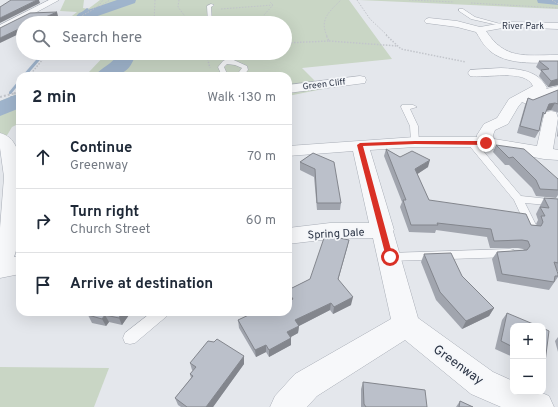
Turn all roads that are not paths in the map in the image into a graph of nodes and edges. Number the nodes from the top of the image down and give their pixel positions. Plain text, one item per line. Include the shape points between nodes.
1 (54, 0) edge
2 (212, 4) dead end
3 (461, 10) dead end
4 (24, 16) edge
5 (209, 16) edge
6 (16, 20) edge
7 (429, 21) dead end
8 (502, 25) junction
9 (558, 26) edge
10 (0, 29) edge
11 (480, 30) junction
12 (556, 58) dead end
13 (229, 60) edge
14 (238, 64) junction
15 (471, 68) road end
16 (224, 72) edge
17 (243, 72) edge
18 (360, 80) dead end
19 (292, 88) edge
20 (558, 90) edge
21 (528, 102) edge
22 (413, 107) dead end
23 (551, 115) dead end
24 (0, 138) edge
25 (415, 142) junction
26 (479, 143) junction
27 (360, 145) junction
28 (292, 151) edge
29 (553, 157) edge
30 (518, 199) junction
31 (558, 203) edge
32 (532, 229) edge
33 (383, 230) junction
34 (292, 236) edge
35 (518, 253) edge
36 (390, 257) junction
37 (0, 263) edge
38 (16, 266) edge
39 (0, 269) edge
40 (157, 316) edge
41 (406, 325) junction
42 (130, 338) dead end
43 (286, 407) edge
44 (538, 407) edge

1 - 4 street
2 - 5 lane via 209,6
3 - 8 lane via 474,18
6 - 10 street
7 - 11 street
8 - 9 street, River Park
8 - 11 street, River Park
11 - 12 street, River Park via 492,47 500,52 522,58
13 - 14 lane
14 - 16 lane via 225,62 222,67
14 - 17 lane via 245,67
15 - 26 street via 528,76 540,84 540,88 520,96 512,103 503,121 489,127
18 - 19 street, Green Cliff
20 - 21 street via 540,95
22 - 25 lane via 405,107 414,126
23 - 29 street
24 - 37 street via 9,147 12,162 12,213 8,243
25 - 26 street
25 - 27 street
26 - 29 street
26 - 30 lane
27 - 28 street
27 - 33 street
30 - 31 lane
30 - 32 lane
33 - 34 street, Spring Dale
33 - 36 street
35 - 36 lane
36 - 41 street
38 - 39 street
40 - 42 lane
41 - 43 street via 306,385
41 - 44 street, Greenway via 482,383

